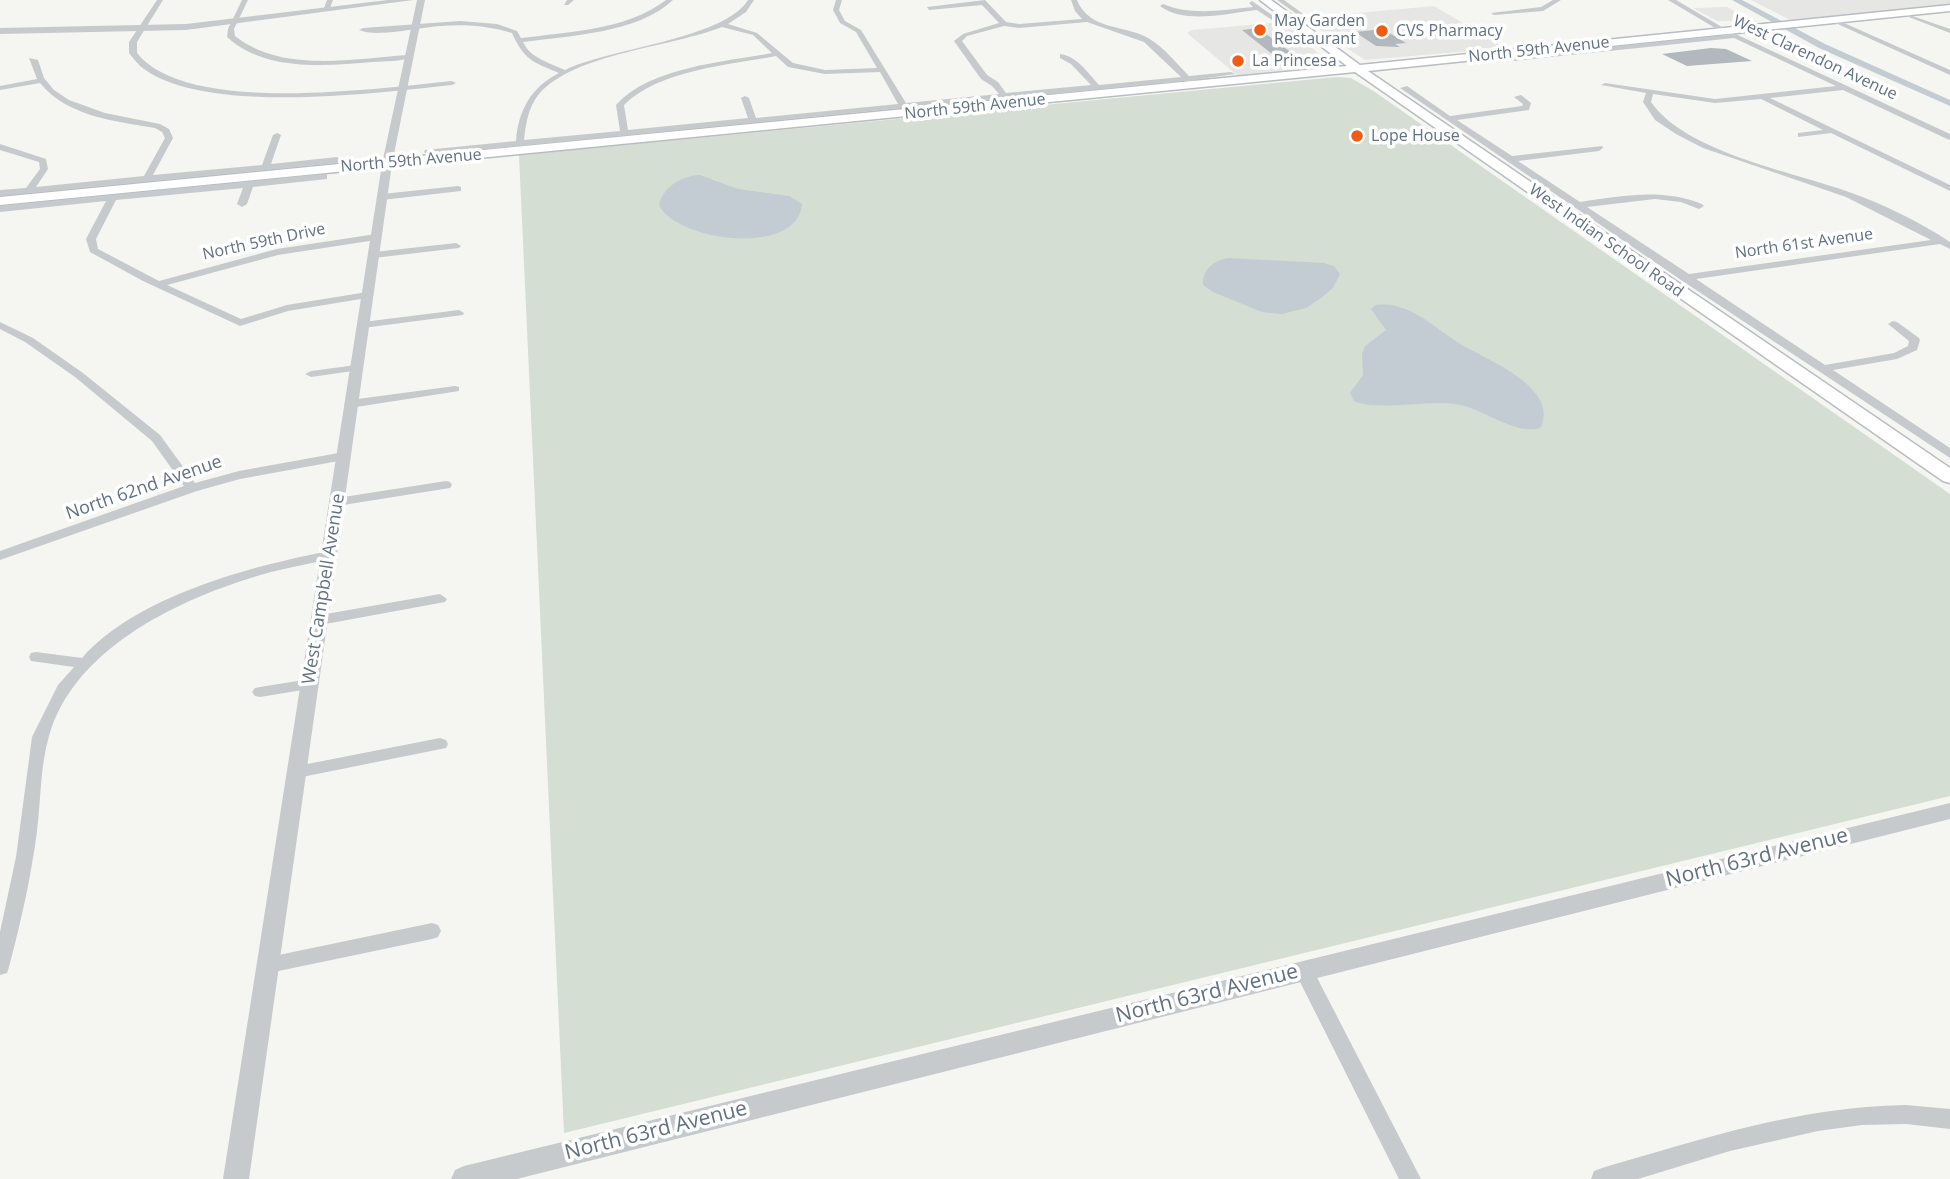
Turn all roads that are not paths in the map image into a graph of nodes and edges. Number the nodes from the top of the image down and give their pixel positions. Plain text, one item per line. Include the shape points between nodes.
1 (160, 0) edge
2 (245, 0) edge
3 (409, 0) edge
4 (421, 0) edge
5 (670, 0) edge
6 (751, 0) edge
7 (839, 0) edge
8 (1074, 0) edge
9 (1248, 0) edge
10 (1280, 0) edge
11 (1559, 0) edge
12 (1671, 0) edge
13 (982, 2) edge
14 (328, 4) edge
15 (1262, 4) edge
16 (1163, 6) dead end
17 (929, 8) dead end
18 (1950, 8) edge
19 (1494, 13) dead end
20 (1903, 13) junction
21 (1303, 16) dead end
22 (1089, 20) junction
23 (1833, 20) junction
24 (1277, 21) dead end
25 (233, 23) junction
26 (1004, 24) junction
27 (722, 25) junction
28 (414, 27) junction
29 (143, 30) junction
30 (363, 30) dead end
31 (0, 31) edge
32 (1950, 31) edge
33 (1730, 33) junction
34 (520, 40) junction
35 (776, 54) junction
36 (1063, 56) dead end
37 (407, 57) junction
38 (1513, 59) dead end
39 (32, 60) dead end
40 (1357, 69) junction
41 (881, 70) junction
42 (564, 72) junction
43 (1950, 73) edge
44 (1231, 74) dead end
45 (41, 81) junction
46 (1191, 82) junction
47 (452, 83) dead end
48 (1605, 85) dead end
49 (402, 87) junction
50 (1097, 87) junction
51 (1843, 87) junction
52 (0, 88) edge
53 (1404, 88) dead end
54 (1650, 93) junction
55 (1004, 96) junction
56 (1518, 97) dead end
57 (1763, 97) junction
58 (745, 99) dead end
59 (905, 109) junction
60 (1450, 118) junction
61 (753, 120) junction
62 (1833, 131) junction
63 (624, 133) junction
64 (277, 135) dead end
65 (1801, 135) dead end
66 (1950, 137) edge
67 (520, 143) junction
68 (0, 147) edge
69 (1599, 148) dead end
70 (428, 152) dead end
71 (1511, 159) junction
72 (337, 160) dead end
73 (387, 164) junction
74 (266, 167) junction
75 (324, 177) dead end
76 (147, 178) junction
77 (249, 184) junction
78 (1950, 188) edge
79 (458, 189) dead end
80 (29, 190) junction
81 (0, 193) edge
82 (113, 197) junction
83 (382, 197) junction
84 (0, 201) edge
85 (242, 204) dead end
86 (1579, 205) junction
87 (1699, 206) dead end
88 (0, 209) edge
89 (1947, 242) edge
90 (375, 246) junction
91 (456, 246) dead end
92 (1687, 277) junction
93 (1663, 281) junction
94 (160, 284) junction
95 (367, 295) junction
96 (459, 313) dead end
97 (1893, 324) dead end
98 (0, 325) edge
99 (363, 325) junction
100 (356, 368) junction
101 (1822, 369) junction
102 (311, 374) dead end
103 (455, 389) dead end
104 (350, 404) junction
105 (1948, 450) edge
106 (344, 456) junction
107 (1950, 477) edge
108 (446, 485) dead end
109 (192, 488) junction
110 (337, 502) junction
111 (2, 552) edge
112 (329, 555) junction
113 (440, 599) dead end
114 (320, 620) junction
115 (36, 657) dead end
116 (83, 663) junction
117 (310, 684) junction
118 (260, 692) dead end
119 (440, 744) dead end
120 (297, 772) junction
121 (1950, 811) edge
122 (432, 930) dead end
123 (269, 965) junction
124 (0, 967) edge
125 (1303, 970) junction
126 (1950, 1119) edge
127 (236, 1179) edge
128 (464, 1179) edge
129 (1410, 1179) edge
130 (1602, 1179) edge

1 - 29 street
2 - 25 street
3 - 14 street
4 - 28 street, West Campbell Avenue
5 - 34 street via 650,15 627,22
6 - 27 street
7 - 41 street via 836,10 842,22 859,31
8 - 22 street via 1076,10
9 - 15 street, West Indian School Road
10 - 21 street
11 - 19 street via 1543,9
12 - 33 street, West Clarendon Avenue
13 - 17 street
13 - 26 street
14 - 25 street
15 - 16 street via 1186,13
15 - 24 street, West Indian School Road
15 - 40 main road, West Indian School Road
18 - 20 main road, North 59th Avenue
20 - 23 main road, North 59th Avenue
20 - 32 street
22 - 26 street
22 - 46 street via 1147,40
23 - 33 main road, North 59th Avenue
23 - 43 street
25 - 29 street
25 - 37 street via 231,37 260,55 328,62
26 - 55 street via 958,41
27 - 35 street via 755,34
27 - 42 street
28 - 30 street
28 - 34 street via 485,24 515,32
28 - 37 street, West Campbell Avenue
29 - 31 street
29 - 49 street via 133,42 133,53 146,68 202,88 290,95
33 - 38 street, North 59th Avenue
33 - 40 main road, North 59th Avenue
33 - 51 street, West Clarendon Avenue
34 - 42 street via 523,50 536,61
35 - 41 street via 792,65 825,72
35 - 63 street via 662,78 633,91 620,105
36 - 50 street
37 - 49 street, West Campbell Avenue
39 - 45 street
40 - 46 main road, North 59th Avenue
40 - 93 main road, West Indian School Road
41 - 59 street
42 - 67 street via 538,90 525,108
44 - 46 street, North 59th Avenue
45 - 52 street
45 - 76 street via 56,96 86,111 166,131 170,138
46 - 50 street, North 59th Avenue
46 - 59 main road, North 59th Avenue
47 - 49 street
48 - 54 street
49 - 73 street, West Campbell Avenue
50 - 55 street, North 59th Avenue
51 - 57 street
51 - 66 street, West Clarendon Avenue
53 - 60 street, West Indian School Road
54 - 57 street via 1706,101
54 - 89 street via 1647,102 1653,115 1689,137 1815,188 1877,207
55 - 59 street, North 59th Avenue
56 - 60 street via 1527,103 1526,108
57 - 62 street
58 - 61 street
59 - 61 street, North 59th Avenue
59 - 73 main road, North 59th Avenue
60 - 71 street, West Indian School Road
61 - 63 street, North 59th Avenue
62 - 65 street
62 - 78 street
63 - 67 street, North 59th Avenue
64 - 74 street
67 - 70 street, North 59th Avenue
68 - 80 street via 43,161 44,169
69 - 71 street
71 - 86 street, West Indian School Road
72 - 74 street, North 59th Avenue
73 - 83 street, West Campbell Avenue
73 - 84 main road, North 59th Avenue
74 - 76 street, North 59th Avenue
75 - 77 street, North 59th Avenue
76 - 80 street, North 59th Avenue
77 - 82 street, North 59th Avenue
77 - 85 street
79 - 83 street
80 - 81 street, North 59th Avenue
82 - 88 street, North 59th Avenue
82 - 94 street via 91,239 93,250 122,269
83 - 90 street, West Campbell Avenue
86 - 87 street via 1657,195
86 - 92 street, West Indian School Road
89 - 92 street, North 61st Avenue
90 - 91 street, North 59th Drive
90 - 94 street, North 59th Drive via 277,251
90 - 95 street, West Campbell Avenue
92 - 93 street, North 61st Avenue
92 - 101 street, West Indian School Road
93 - 107 main road, West Indian School Road
94 - 95 street via 240,323 294,306
95 - 99 street, West Campbell Avenue
96 - 99 street
97 - 101 street via 1915,340 1913,348 1897,356
98 - 109 street via 79,375 156,438
99 - 100 street, West Campbell Avenue
100 - 102 street
100 - 104 street, West Campbell Avenue
101 - 105 street, West Indian School Road
103 - 104 street
104 - 106 street, West Campbell Avenue
106 - 109 street, North 62nd Avenue
106 - 110 street, West Campbell Avenue
108 - 110 street
109 - 111 street, North 62nd Avenue
110 - 112 street, West Campbell Avenue
112 - 114 street, West Campbell Avenue
112 - 116 street via 261,568 204,588 143,619
113 - 114 street
114 - 117 street, West Campbell Avenue
115 - 116 street
116 - 124 street via 60,694 36,754 30,823
117 - 118 street
117 - 120 street, West Campbell Avenue
119 - 120 street
120 - 123 street, West Campbell Avenue
121 - 125 street, North 63rd Avenue
122 - 123 street
123 - 127 street, West Campbell Avenue
125 - 128 street, North 63rd Avenue
125 - 129 street
126 - 130 street via 1884,1114 1821,1119

